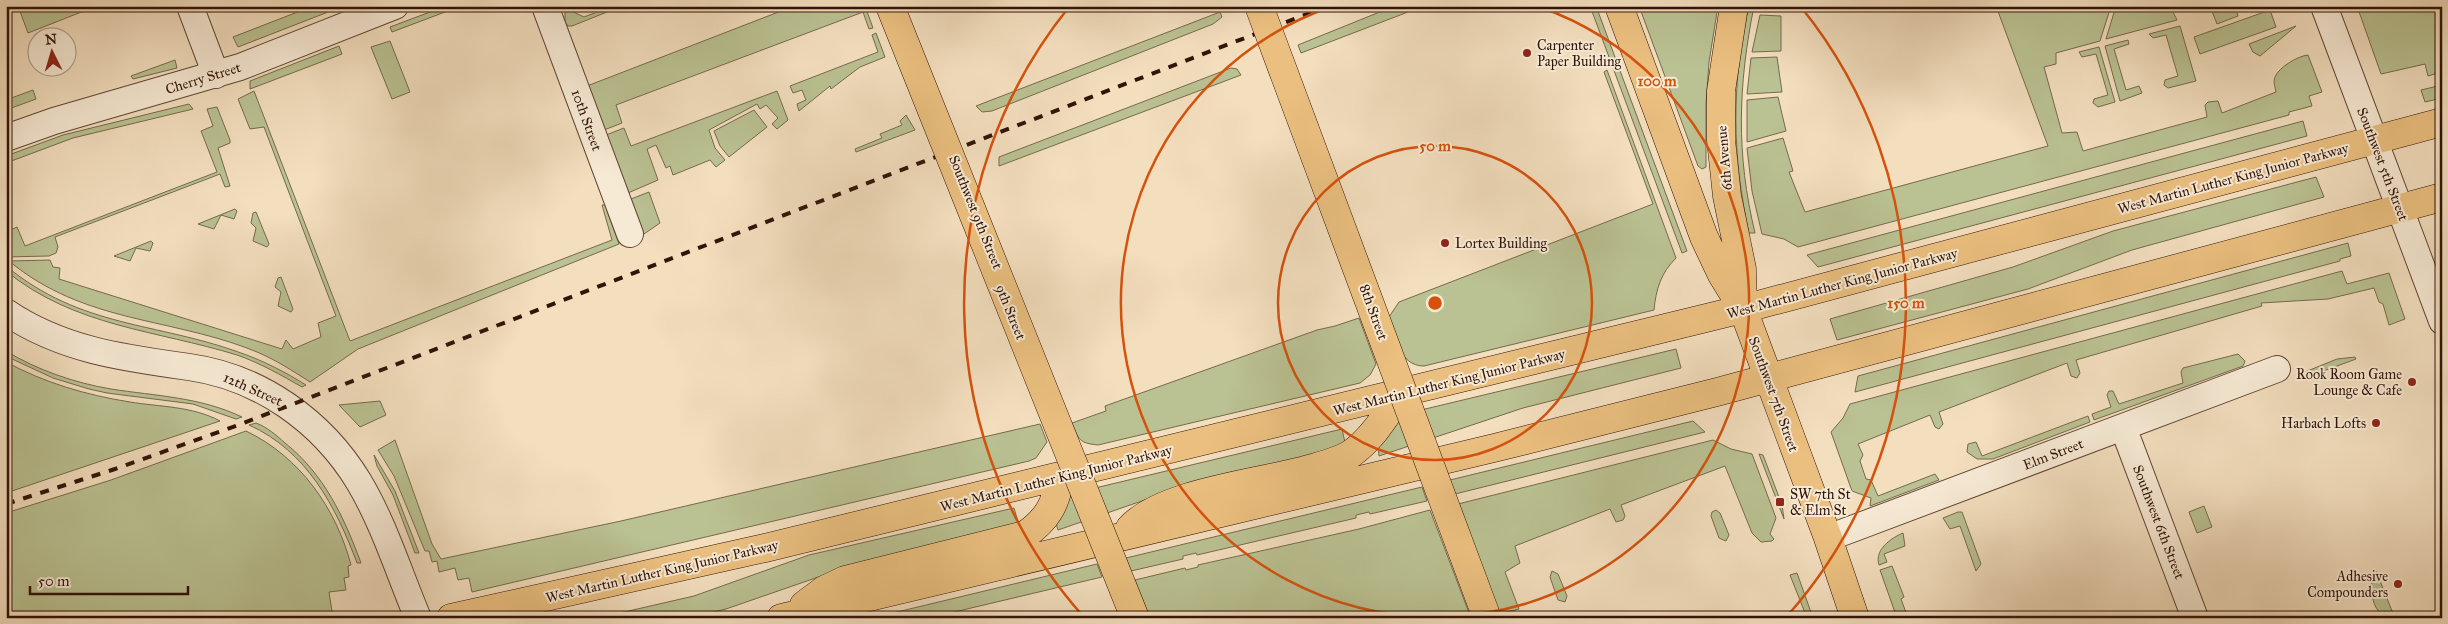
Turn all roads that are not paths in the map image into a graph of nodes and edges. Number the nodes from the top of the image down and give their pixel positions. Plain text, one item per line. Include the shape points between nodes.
1 (190, 6) edge
2 (395, 6) edge
3 (545, 6) edge
4 (890, 6) edge
5 (896, 6) edge
6 (1259, 6) edge
7 (1618, 6) edge
8 (1734, 6) edge
9 (2324, 6) edge
10 (216, 75) junction
11 (2442, 122) edge
12 (6, 138) edge
13 (2373, 140) junction
14 (2442, 197) edge
15 (2399, 208) junction
16 (630, 234) dead end
17 (1743, 310) junction
18 (6, 312) edge
19 (2442, 321) edge
20 (2277, 369) dead end
21 (1769, 379) junction
22 (1400, 395) junction
23 (2123, 427) junction
24 (1060, 478) junction
25 (1122, 537) junction
26 (1828, 538) junction
27 (785, 617) edge
28 (418, 618) edge
29 (451, 618) edge
30 (1135, 618) edge
31 (1487, 618) edge
32 (1855, 618) edge
33 (2195, 618) edge

1 - 10 street
2 - 10 street, Cherry Street
3 - 16 street, 10th Street
4 - 30 main road, 9th Street, bridge
5 - 24 street, Southwest 9th Street via 1057,415 1061,441
6 - 31 main road, 8th Street, bridge
7 - 17 main road, Southwest 7th Street via 1704,237
8 - 17 main road, 6th Avenue via 1721,91 1721,140 1727,196 1742,269
9 - 13 street, Southwest 5th Street
10 - 12 street, Cherry Street via 96,108
11 - 13 main road, West Martin Luther King Junior Parkway
13 - 15 street, Southwest 5th Street
13 - 17 main road, West Martin Luther King Junior Parkway
14 - 15 main road
15 - 19 street, Southwest 5th Street
15 - 21 main road
17 - 21 main road, Southwest 7th Street
17 - 22 main road, West Martin Luther King Junior Parkway
18 - 28 street, 12th Street via 54,338 86,350 217,373 246,382 289,405 319,430 360,482
20 - 23 street, Elm Street
21 - 25 main road
21 - 26 main road, Southwest 7th Street
22 - 24 main road, West Martin Luther King Junior Parkway
22 - 25 main road via 1376,430 1350,454 1296,473 1186,498 1146,515
23 - 26 street, Elm Street
23 - 33 street, Southwest 6th Street
24 - 27 main road via 1051,510 1025,535 845,580 824,590
24 - 29 main road, West Martin Luther King Junior Parkway
25 - 27 main road
26 - 32 main road, Southwest 7th Street

